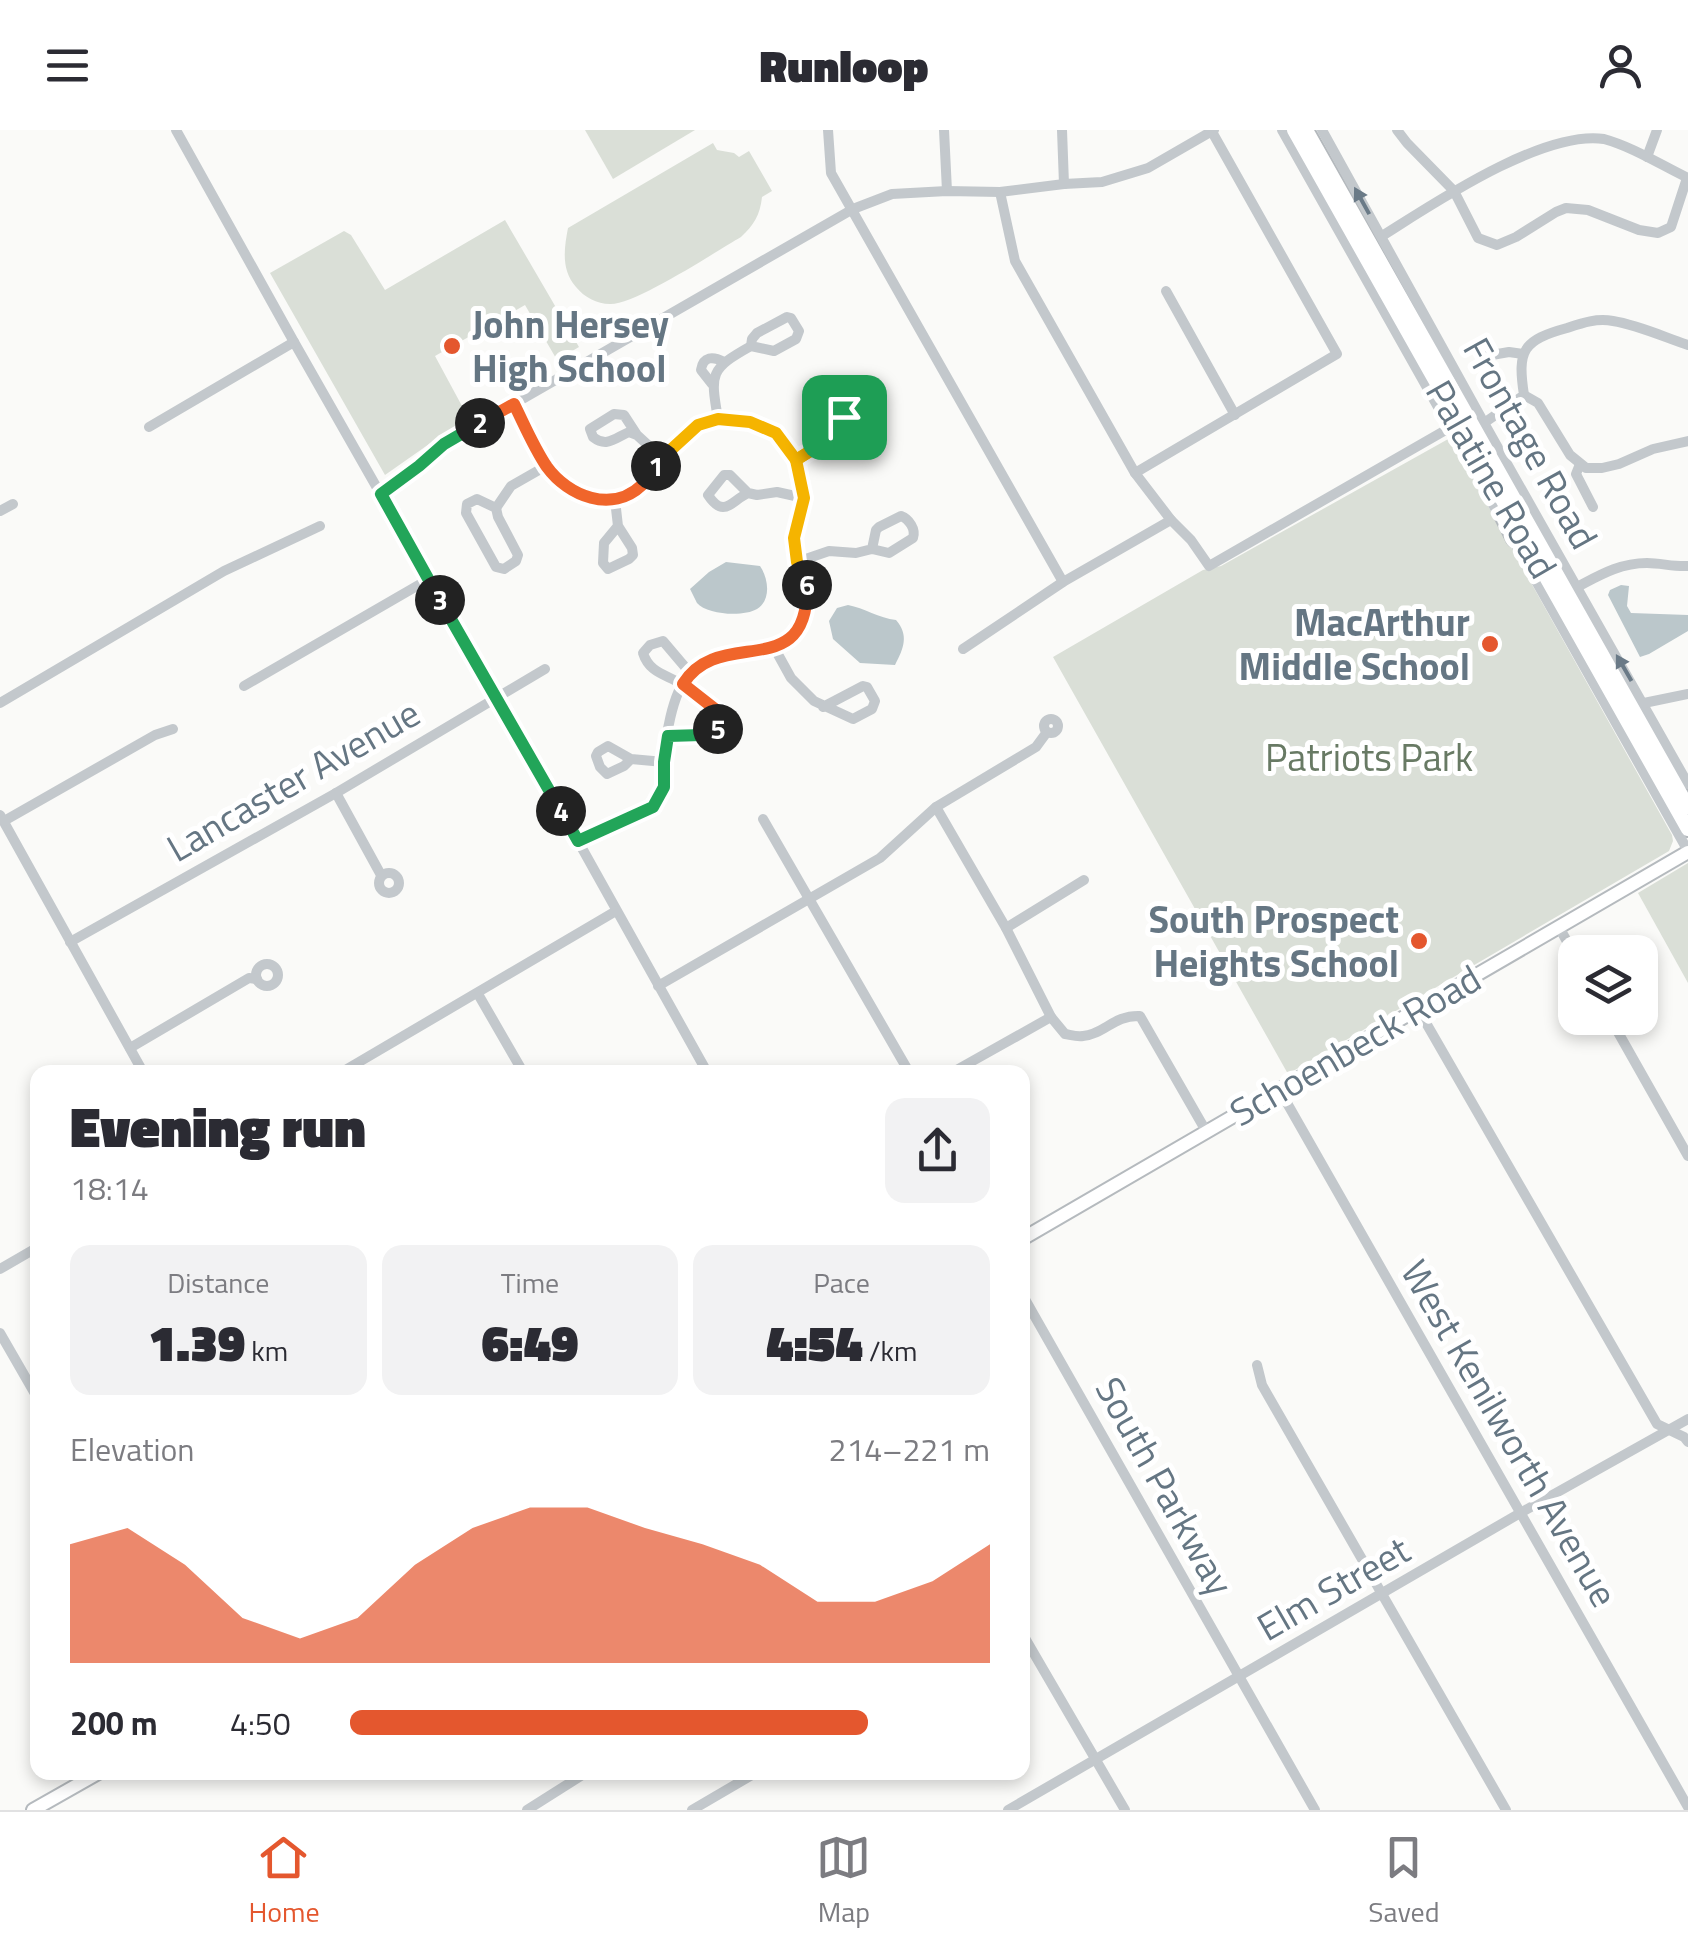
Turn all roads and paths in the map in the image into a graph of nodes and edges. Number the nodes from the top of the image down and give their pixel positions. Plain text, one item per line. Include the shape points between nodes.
1 (176, 130) edge
2 (828, 130) edge
3 (944, 130) edge
4 (1062, 130) edge
5 (1212, 130) edge
6 (1282, 130) edge
7 (1294, 130) edge
8 (1306, 130) edge
9 (1322, 130) edge
10 (1397, 130) edge
11 (1657, 130) edge
12 (1647, 157) junction
13 (1688, 178) edge
14 (1064, 184) junction
15 (947, 190) junction
16 (1454, 191) junction
17 (1000, 192) junction
18 (852, 210) junction
19 (1382, 236) junction
20 (1166, 291) dead end
21 (294, 342) junction
22 (1688, 345) edge
23 (752, 346) junction
24 (1523, 354) junction
25 (1486, 356) dead end
26 (724, 362) junction
27 (1428, 369) junction
28 (712, 384) junction
29 (1524, 395) junction
30 (514, 404) junction
31 (1235, 415) junction
32 (718, 419) junction
33 (1484, 424) junction
34 (148, 427) dead end
35 (1451, 427) junction
36 (638, 434) dead end
37 (1688, 441) edge
38 (820, 445) dead end
39 (662, 458) junction
40 (796, 460) junction
41 (1580, 464) junction
42 (546, 466) junction
43 (1135, 472) junction
44 (748, 493) dead end
45 (381, 494) junction
46 (804, 498) junction
47 (614, 500) junction
48 (12, 504) dead end
49 (1592, 507) dead end
50 (496, 508) junction
51 (0, 511) edge
52 (1171, 520) junction
53 (320, 526) dead end
54 (618, 526) dead end
55 (1514, 539) junction
56 (872, 549) dead end
57 (797, 562) junction
58 (1688, 566) edge
59 (429, 579) junction
60 (1062, 582) junction
61 (1578, 587) junction
62 (774, 649) junction
63 (963, 649) dead end
64 (545, 669) dead end
65 (687, 679) junction
66 (244, 686) dead end
67 (1683, 695) edge
68 (495, 697) junction
69 (0, 703) edge
70 (1644, 703) junction
71 (823, 706) junction
72 (1654, 722) junction
73 (173, 729) dead end
74 (1048, 732) dead end
75 (668, 736) junction
76 (630, 759) dead end
77 (664, 762) junction
78 (1688, 784) edge
79 (336, 793) junction
80 (936, 807) junction
81 (1688, 807) edge
82 (2, 818) edge
83 (763, 820) dead end
84 (1688, 829) edge
85 (578, 841) junction
86 (1688, 852) edge
87 (381, 875) dead end
88 (1084, 880) dead end
89 (809, 900) junction
90 (616, 911) junction
91 (1558, 927) junction
92 (1006, 928) junction
93 (1563, 935) edge
94 (70, 942) junction
95 (257, 979) dead end
96 (658, 986) junction
97 (478, 994) junction
98 (1418, 1009) junction
99 (1050, 1017) junction
100 (1620, 1035) edge
101 (130, 1048) junction
102 (139, 1065) edge
103 (354, 1065) edge
104 (519, 1065) edge
105 (703, 1065) edge
106 (905, 1065) edge
107 (965, 1065) edge
108 (1279, 1089) junction
109 (1206, 1131) junction
110 (1688, 1156) edge
111 (1030, 1234) edge
112 (30, 1252) edge
113 (0, 1269) edge
114 (1030, 1308) edge
115 (0, 1333) edge
116 (1258, 1365) dead end
117 (30, 1385) edge
118 (1688, 1419) edge
119 (1670, 1430) junction
120 (1688, 1442) edge
121 (1522, 1512) junction
122 (1380, 1594) junction
123 (1030, 1648) edge
124 (1239, 1678) junction
125 (1096, 1760) junction
126 (86, 1780) edge
127 (575, 1780) edge
128 (743, 1780) edge
129 (552, 1796) junction
130 (1688, 1807) edge
131 (33, 1810) edge
132 (527, 1810) edge
133 (560, 1810) edge
134 (692, 1810) edge
135 (1008, 1810) edge
136 (1124, 1810) edge
137 (1315, 1810) edge
138 (1506, 1810) edge

1 - 21 street
2 - 18 street via 831,173
3 - 15 street
4 - 14 street
5 - 14 street via 1148,168 1102,182
5 - 31 street via 1337,354
6 - 35 street, Frontage Road
7 - 27 highway, Palatine Road
8 - 81 highway, Palatine Road
19 -> 9 street, Frontage Road
10 - 16 street
11 - 12 street
12 - 13 street
12 - 16 street via 1601,138 1576,138 1516,154
13 - 16 street via 1671,227 1658,233 1566,208 1497,246 1478,238
14 - 17 street
15 - 17 street
15 - 18 street via 892,194
16 - 19 street
17 - 43 street via 1016,261
18 - 30 street
18 - 60 street
19 - 33 street, Frontage Road
20 - 31 street
21 - 34 street
21 - 45 street
22 - 24 street via 1592,320 1540,336
23 - 23 street via 774,351 799,331 787,317 753,336
23 - 26 street
24 - 25 street
24 - 29 street
26 - 28 street
26 - 28 street via 702,363
27 - 55 highway
27 - 84 highway, Palatine Road
28 - 32 street
29 - 33 street
29 - 41 street via 1538,404
30 - 42 street
30 - 45 street via 444,444
31 - 43 street
32 - 39 street via 698,425
32 - 40 street via 776,433
33 - 61 street, Frontage Road
35 - 52 street via 1209,566
35 - 55 street, Frontage Road
36 - 39 street
37 - 41 street via 1602,468
38 - 40 street
39 - 47 street via 640,488
40 - 46 street
41 - 49 street via 1576,474
42 - 47 street via 588,499
42 - 50 street via 510,486
43 - 52 street
44 - 46 street
45 - 59 street
46 - 57 street via 794,538
47 - 54 street
48 - 51 street
50 - 50 street via 477,499 465,510 502,569 518,554
52 - 60 street
53 - 69 street via 224,571
55 - 86 street, Frontage Road
56 - 57 street
57 - 62 street via 808,588 804,614 794,635
58 - 61 street via 1622,566
59 - 66 street
59 - 68 street
60 - 63 street
70 -> 61 street, Frontage Road
62 - 65 street via 732,652
62 - 71 street via 791,678
64 - 68 street, Lancaster Avenue
65 - 75 street
65 - 75 street via 720,713 722,724 711,734
67 - 70 street
67 - 72 street
68 - 79 street, Lancaster Avenue
68 - 85 street
70 - 72 street, Frontage Road
71 - 71 street via 853,718 875,701 863,686
72 - 78 street, Frontage Road
73 - 82 street
74 - 80 street via 1036,747
75 - 77 street
76 - 77 street
77 - 85 street via 664,787 653,807
79 - 87 street
79 - 94 street, Lancaster Avenue
80 - 89 street via 880,858
80 - 92 street
82 - 94 street
83 - 89 street
85 - 90 street
86 - 91 main road, Schoenbeck Road
88 - 92 street
89 - 96 street
89 - 106 street
90 - 96 street
90 - 97 street
91 - 93 street
91 - 98 main road, Schoenbeck Road
92 - 99 street
94 - 101 street
95 - 101 street
96 - 105 street
97 - 103 street
97 - 104 street
98 - 108 main road, Schoenbeck Road
98 - 119 street via 1658,1424
99 - 107 street
99 - 109 street via 1065,1034 1083,1036 1140,1016
100 - 110 street
101 - 102 street
108 - 109 main road, Schoenbeck Road
108 - 121 street, West Kenilworth Avenue
109 - 111 main road, Schoenbeck Road
112 - 113 street
114 - 124 street, South Parkway
115 - 117 street
116 - 122 street via 1262,1385
118 - 119 street, Elm Street
119 - 120 street
119 - 121 street, Elm Street
121 - 122 street, Elm Street
121 - 130 street, West Kenilworth Avenue
122 - 124 street, Elm Street
122 - 138 street
123 - 125 street
124 - 125 street, Elm Street
124 - 137 street, South Parkway
125 - 135 street, Elm Street
125 - 136 street
126 - 131 main road
127 - 129 street
128 - 134 street
129 - 132 street
129 - 133 street

